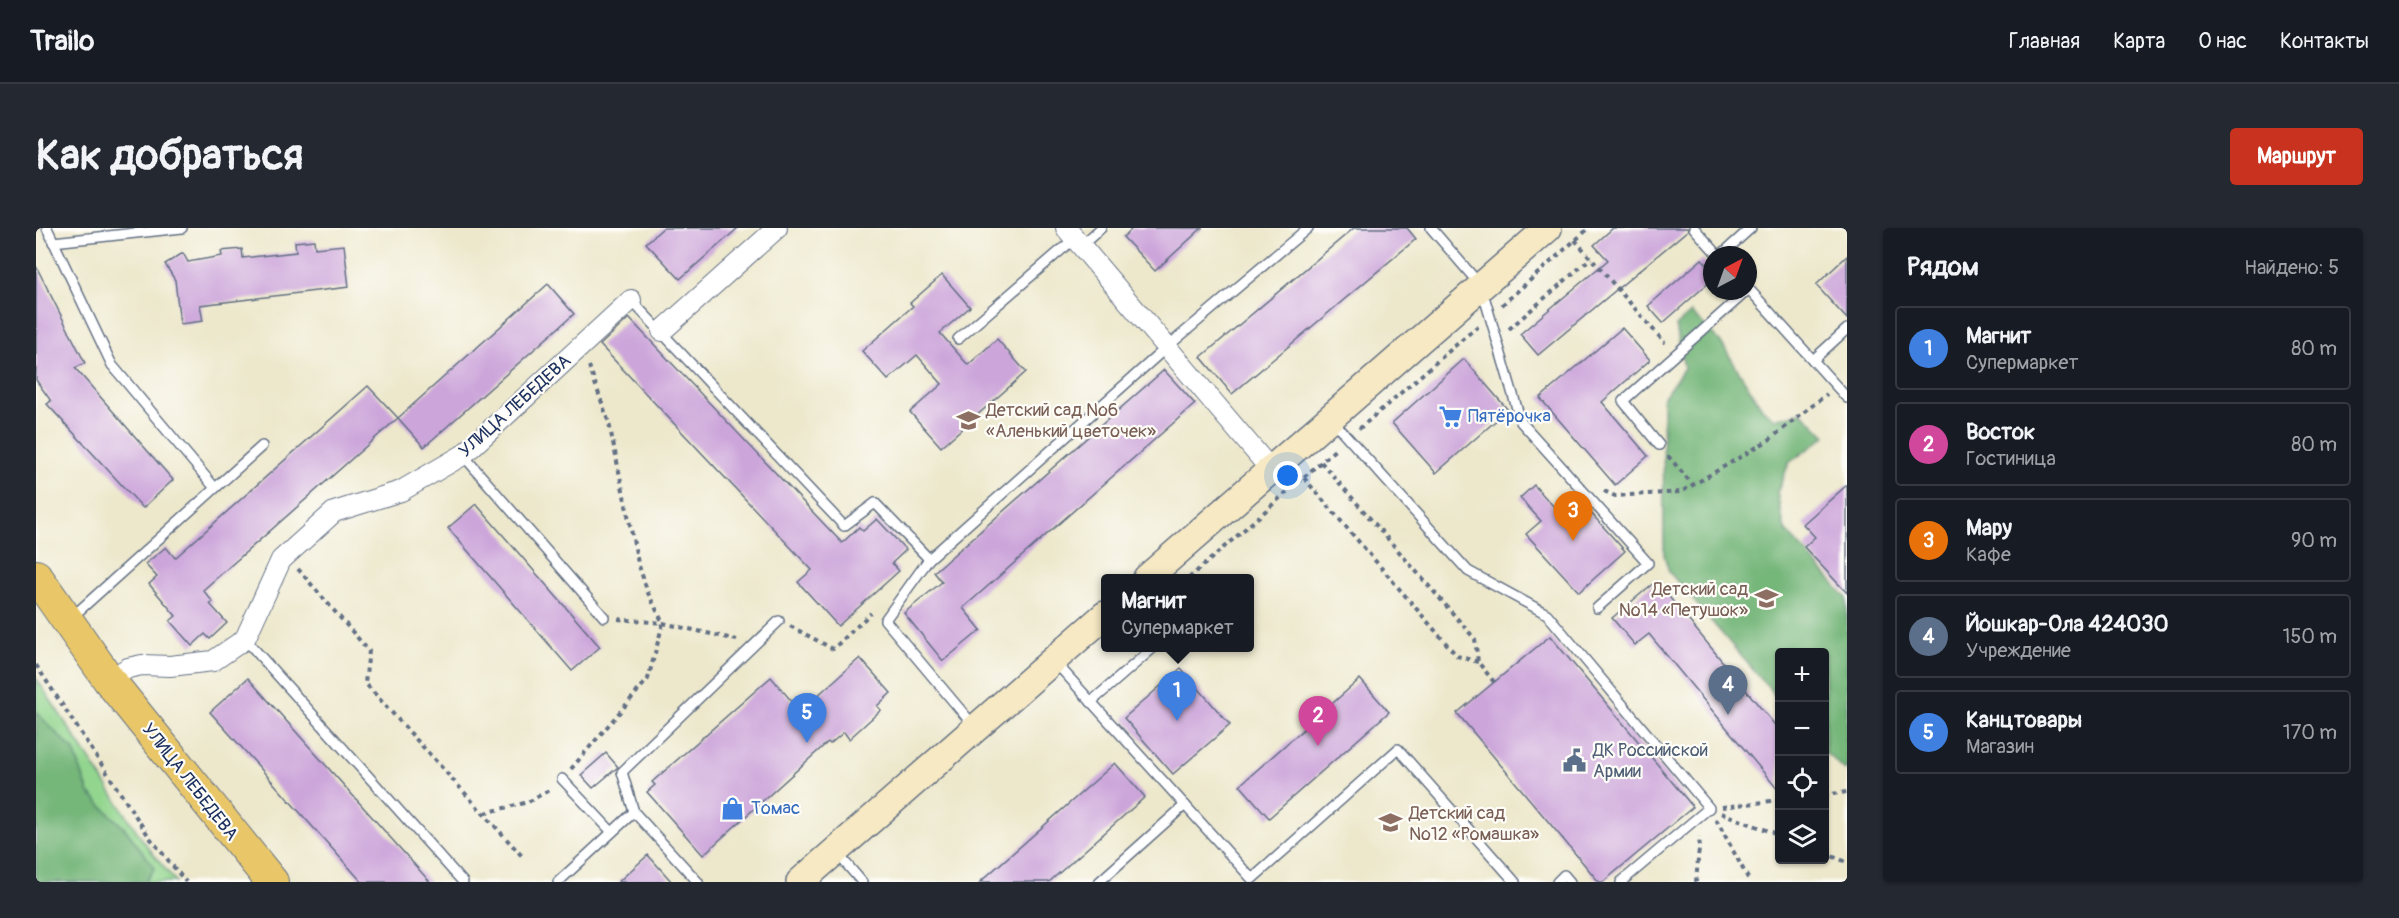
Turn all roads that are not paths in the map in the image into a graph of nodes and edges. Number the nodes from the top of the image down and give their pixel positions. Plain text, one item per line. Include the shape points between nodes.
1 (47, 228) edge
2 (182, 228) edge
3 (777, 228) edge
4 (1101, 228) edge
5 (1308, 228) edge
6 (1431, 228) edge
7 (1548, 228) edge
8 (1694, 228) edge
9 (1751, 228) edge
10 (1074, 237) edge
11 (54, 242) junction
12 (1711, 246) edge
13 (1730, 246) edge
14 (1481, 286) junction
15 (631, 300) joint
16 (1737, 300) edge
17 (1757, 300) edge
18 (1847, 329) edge
19 (662, 330) junction
20 (958, 339) dead end
21 (1167, 347) junction
22 (1813, 360) junction
23 (1847, 398) edge
24 (1330, 418) junction
25 (1659, 445) road end
26 (262, 446) dead end
27 (463, 455) junction
28 (1271, 470) junction
29 (215, 488) junction
30 (928, 559) junction
31 (1153, 574) edge
32 (36, 576) edge
33 (1597, 608) dead end
34 (604, 617) road end
35 (1101, 619) edge
36 (67, 621) junction
37 (780, 621) road end
38 (245, 639) junction
39 (1148, 652) edge
40 (1053, 661) junction
41 (109, 680) junction
42 (1091, 702) junction
43 (976, 728) junction
44 (562, 779) dead end
45 (1185, 805) junction
46 (634, 812) junction
47 (612, 832) junction
48 (836, 851) junction
49 (1250, 880) edge
50 (272, 882) edge
51 (463, 882) edge
52 (558, 882) edge
53 (698, 882) edge
54 (800, 882) edge
55 (862, 882) edge
56 (1099, 882) edge
57 (1515, 882) edge
58 (1557, 882) edge
59 (1570, 882) edge
60 (1621, 882) edge

1 - 11 lane
2 - 11 lane
3 - 19 street
4 - 10 lane
5 - 21 lane
6 - 14 lane
7 - 14 street
8 - 12 lane
9 - 13 lane
10 - 20 lane
10 - 21 street
11 - 29 lane via 112,365
14 - 24 street
14 - 33 lane via 1521,422 1648,563
15 - 19 lane
15 - 27 street, УЛИЦА ЛЕБЕДЕВА
16 - 25 lane via 1623,401
17 - 22 lane
18 - 22 lane
19 - 30 lane via 844,526 875,503
21 - 28 street
21 - 30 lane
22 - 23 lane
24 - 28 street
24 - 60 lane via 1468,571 1547,614 1709,808
26 - 29 lane
27 - 34 lane
27 - 38 street, УЛИЦА ЛЕБЕДЕВА via 400,491 334,512 281,560
28 - 31 street
29 - 36 lane
30 - 43 lane via 885,620
32 - 36 main road, УЛИЦА ЛЕБЕДЕВА
35 - 40 street
36 - 41 main road, УЛИЦА ЛЕБЕДЕВА
37 - 46 lane via 622,772
38 - 41 street via 213,661 142,665 128,668
38 - 51 lane
39 - 42 lane
40 - 42 lane
40 - 43 street
41 - 50 main road, УЛИЦА ЛЕБЕДЕВА
42 - 45 lane
43 - 48 street
44 - 47 lane
45 - 49 lane
45 - 56 lane
46 - 47 lane
46 - 53 lane
47 - 52 lane
48 - 54 street
48 - 55 lane
49 - 57 lane via 1398,749
58 - 59 lane via 1564,876

